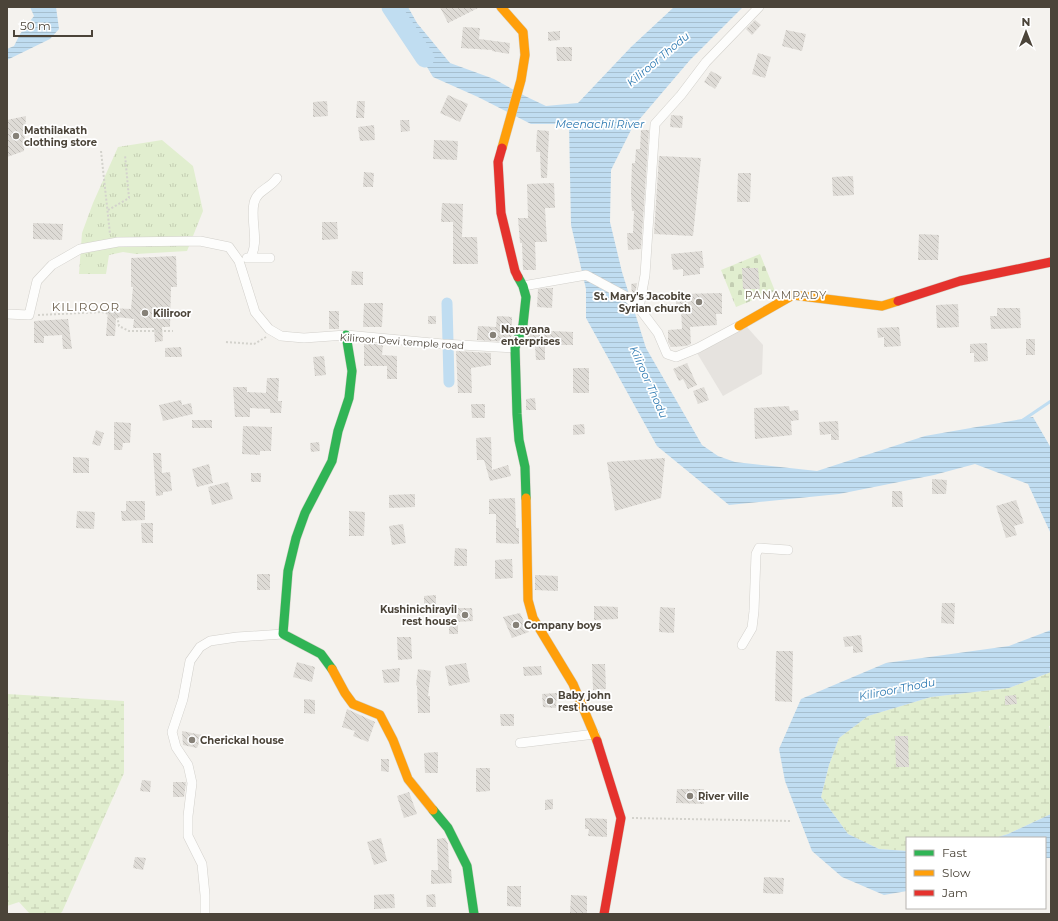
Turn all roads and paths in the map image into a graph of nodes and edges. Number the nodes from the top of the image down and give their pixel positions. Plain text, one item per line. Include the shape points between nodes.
1 (501, 7) edge
2 (760, 7) edge
3 (101, 152) dead end
4 (124, 155) dead end
5 (277, 178) dead end
6 (108, 210) junction
7 (111, 243) junction
8 (250, 258) junction
9 (270, 258) dead end
10 (1051, 262) edge
11 (241, 268) junction
12 (523, 286) junction
13 (676, 305) dead end
14 (639, 309) junction
15 (7, 314) edge
16 (29, 315) junction
17 (173, 331) dead end
18 (275, 333) junction
19 (346, 335) junction
20 (226, 342) dead end
21 (515, 348) junction
22 (788, 550) dead end
23 (282, 634) junction
24 (742, 645) dead end
25 (594, 734) junction
26 (520, 743) dead end
27 (621, 818) junction
28 (792, 822) dead end
29 (205, 914) edge
30 (474, 914) edge
31 (604, 914) edge

1 - 12 street via 524,32 525,55 521,80 498,162 501,213 515,271
2 - 14 street via 706,62 655,124 645,275
3 - 6 path
4 - 6 path via 129,198
5 - 8 street via 258,194 254,203 254,252
6 - 7 path
7 - 11 street via 200,241 229,247
7 - 16 street via 80,248 52,265 37,280
8 - 9 street
8 - 11 street via 247,258
10 - 14 street via 960,281 882,306 793,295 698,348 676,357 667,354 658,333
11 - 18 street via 255,312
12 - 14 street via 586,275 627,297
12 - 21 street via 526,297 523,325
13 - 14 path
15 - 16 street
16 - 17 path via 102,312 117,316 119,326 129,332
18 - 19 street, Kiliroor Devi temple road via 304,338
18 - 20 path via 254,344
19 - 21 street, Kiliroor Devi temple road
19 - 23 street via 352,371 349,398 332,460 305,513 296,538 288,571
21 - 25 street via 519,440 525,467 528,600 533,618 573,684
22 - 24 street via 759,548 756,554 752,628
23 - 29 street via 210,641 200,647 190,661 183,700 172,732 176,747 188,764 192,783 188,836 202,864
23 - 30 street via 321,654 352,704 380,715 408,779 448,828 467,866
25 - 26 street
25 - 27 street
27 - 28 path
27 - 31 street

